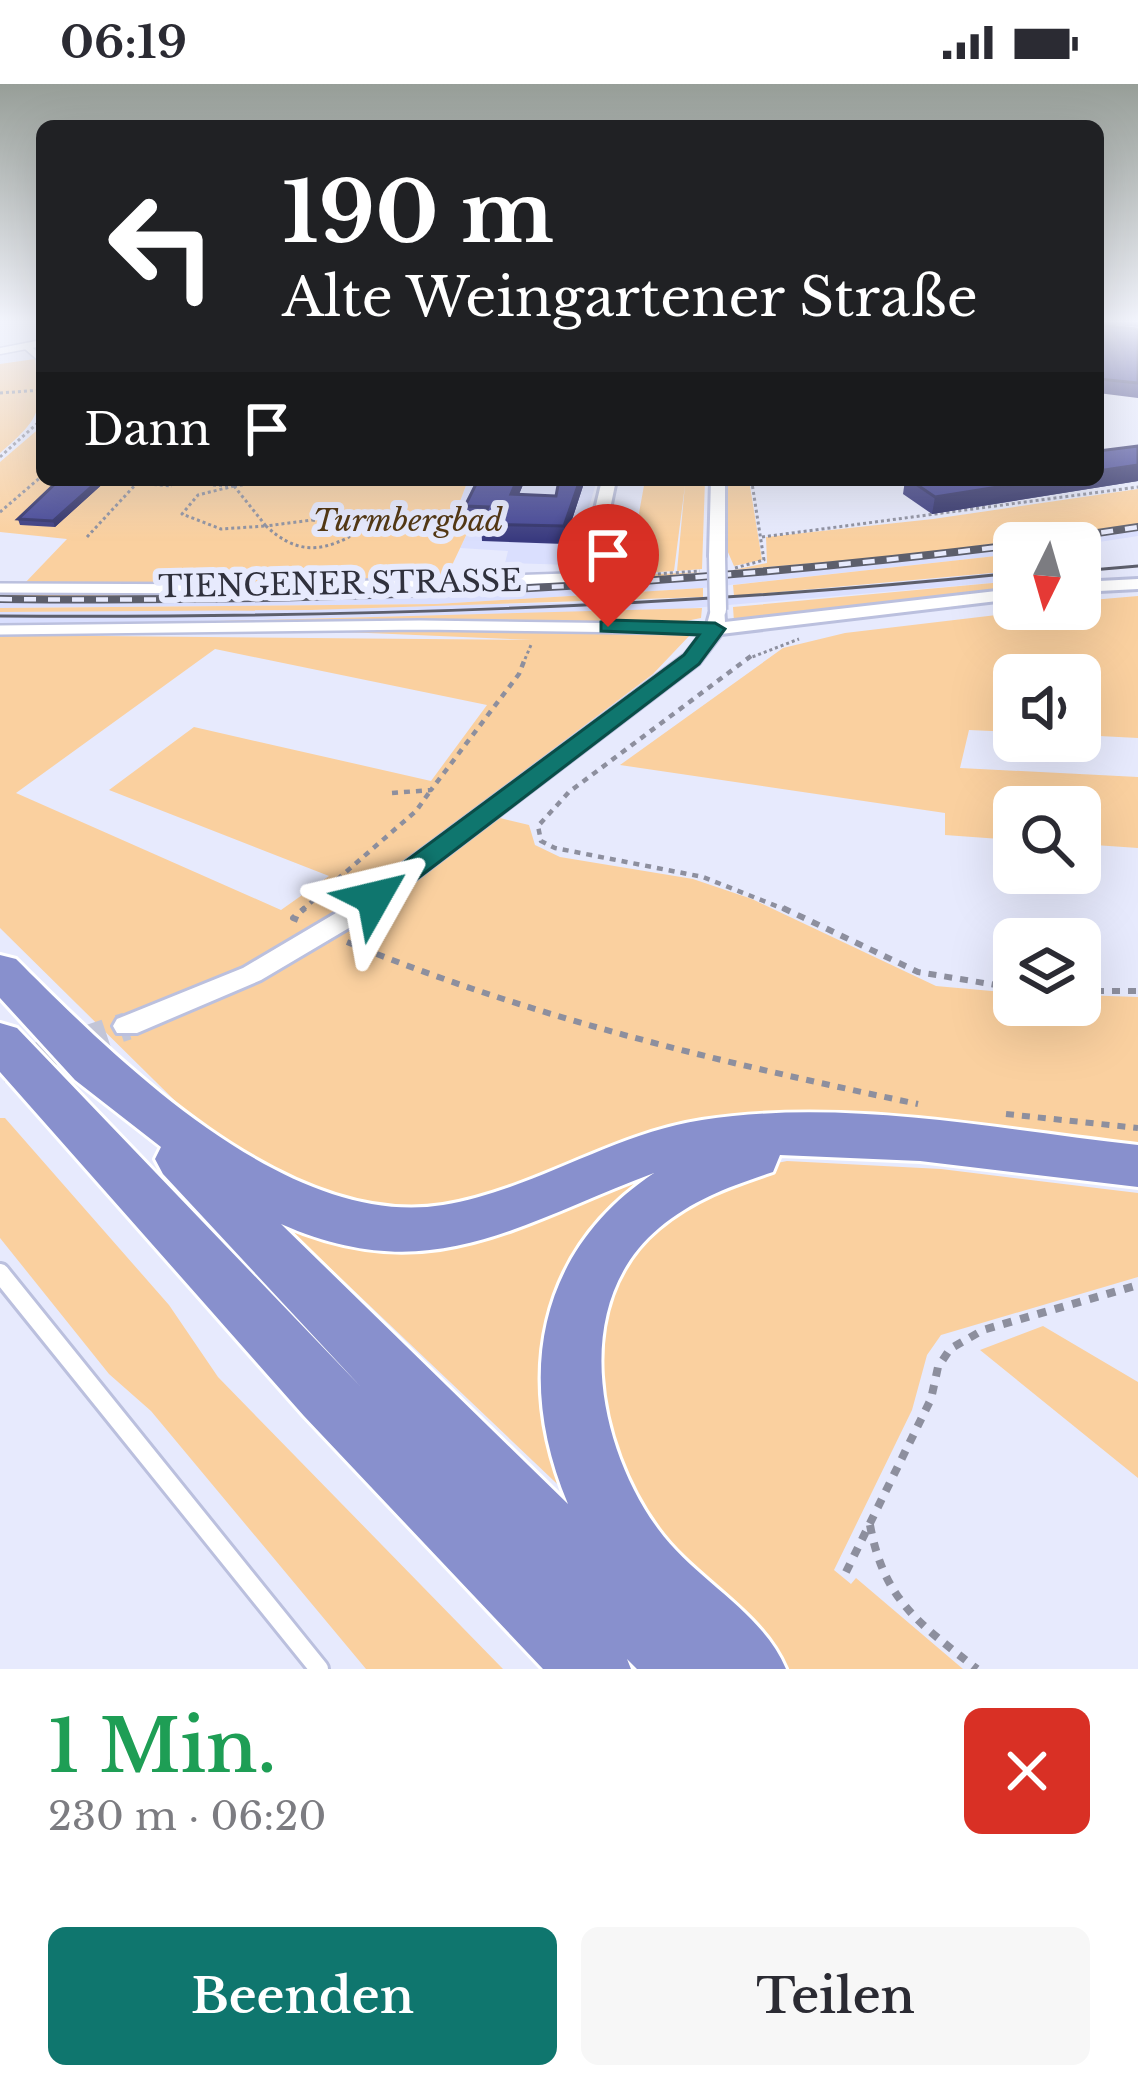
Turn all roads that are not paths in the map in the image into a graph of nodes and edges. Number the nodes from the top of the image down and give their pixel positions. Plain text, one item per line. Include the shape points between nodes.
1 (608, 486) edge
2 (718, 486) edge
3 (568, 578) joint
4 (1138, 584) edge
5 (1101, 586) edge
6 (0, 588) edge
7 (993, 595) edge
8 (716, 619) junction
9 (0, 630) edge
10 (0, 970) edge
11 (101, 1038) junction
12 (0, 1040) edge
13 (1138, 1166) edge
14 (1138, 1182) edge
15 (0, 1273) edge
16 (320, 1669) edge
17 (594, 1669) edge
18 (689, 1669) edge
19 (749, 1669) edge

1 - 3 street, TIENGENER STRASSE via 590,562
2 - 8 street, bridge
3 - 6 lane, TIENGENER STRASSE via 260,590
4 - 5 street
7 - 8 street
8 - 9 lane
8 - 11 street via 692,659 325,932 253,974
10 - 11 highway
11 - 13 highway via 260,1193 329,1222 384,1229 475,1222 639,1156 738,1136 855,1138
11 - 18 highway via 438,1424
12 - 17 highway via 326,1395
14 - 19 highway via 865,1154 766,1154 681,1179 607,1245 573,1318 575,1429 632,1552
15 - 16 lane

